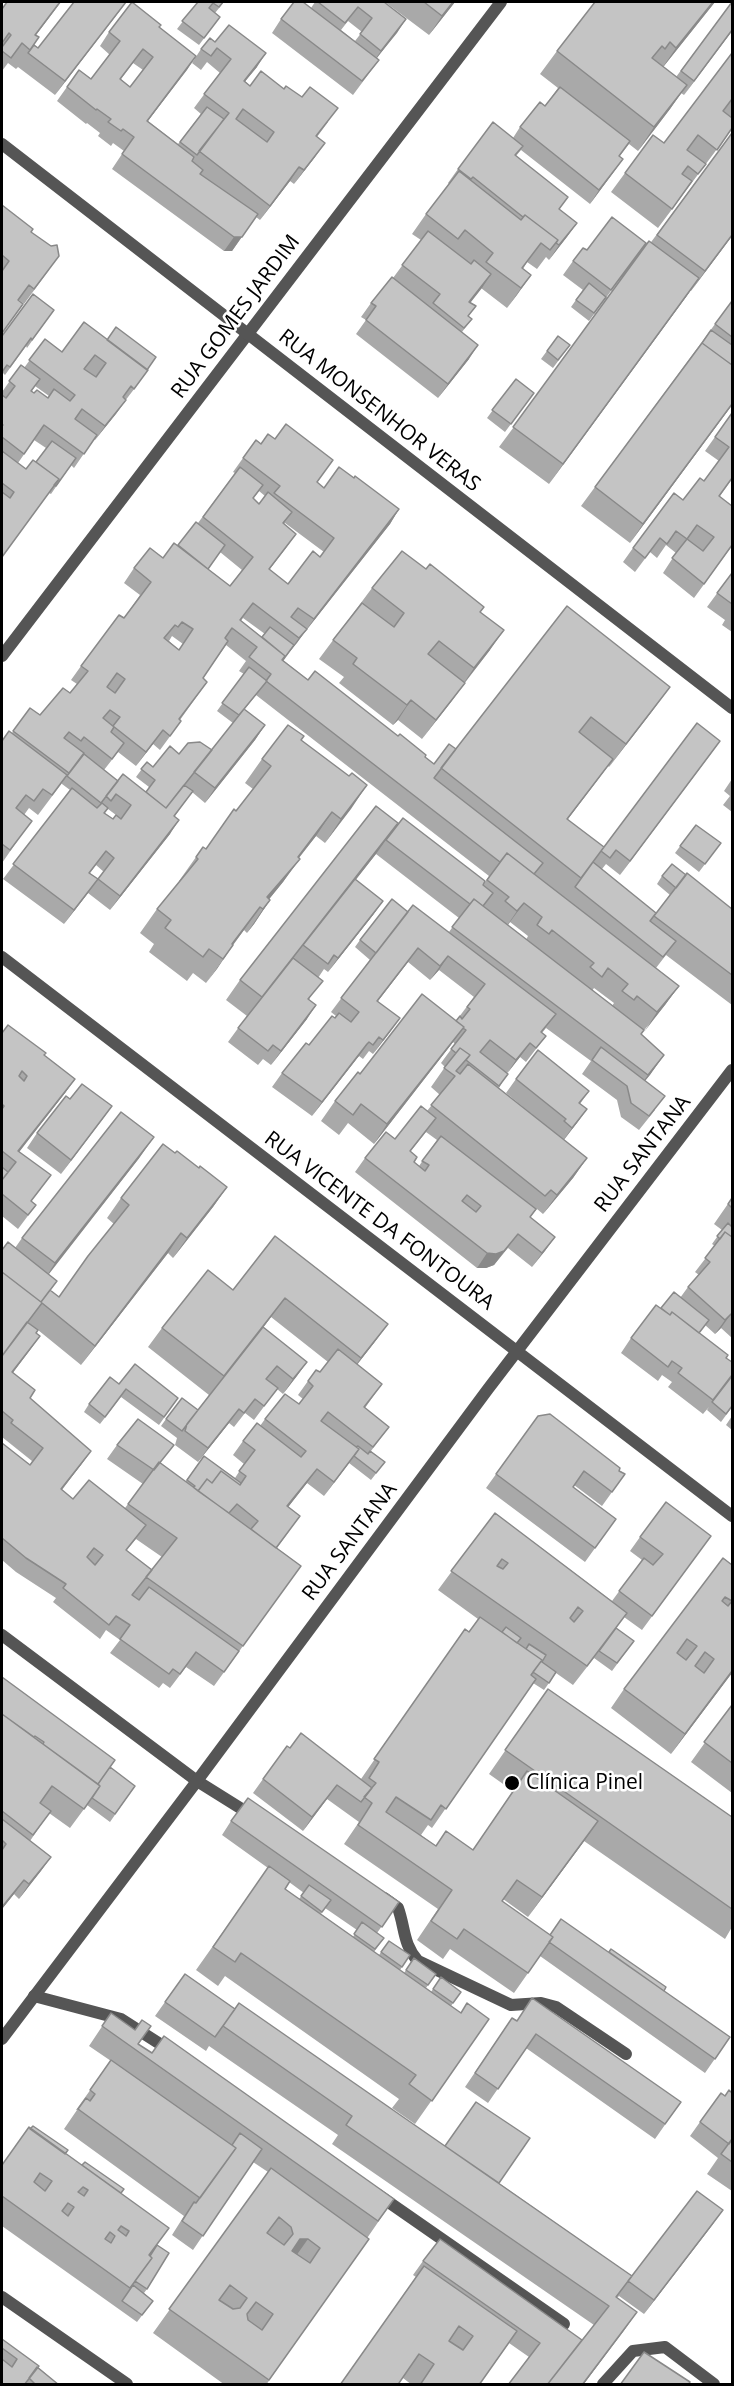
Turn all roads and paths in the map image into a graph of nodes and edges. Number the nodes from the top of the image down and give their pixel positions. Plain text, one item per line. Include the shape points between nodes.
1 (501, 2) edge
2 (2, 144) edge
3 (248, 334) junction
4 (2, 656) edge
5 (732, 708) edge
6 (2, 957) edge
7 (732, 1070) edge
8 (517, 1351) junction
9 (732, 1516) edge
10 (2, 1635) edge
11 (197, 1781) junction
12 (259, 1820) edge
13 (370, 1889) edge
14 (34, 1996) junction
15 (2, 2039) edge
16 (626, 2054) dead end
17 (185, 2060) edge
18 (369, 2189) edge
19 (2, 2297) edge
20 (564, 2324) edge
21 (127, 2385) edge
22 (603, 2385) edge
23 (714, 2385) edge

1 - 3 street, RUA GOMES JARDIM
2 - 3 street, RUA MONSENHOR VERAS
3 - 4 street, RUA GOMES JARDIM
3 - 5 street, RUA MONSENHOR VERAS
6 - 8 street, RUA VICENTE DA FONTOURA
7 - 8 street, RUA SANTANA
8 - 9 street, RUA VICENTE DA FONTOURA
8 - 11 street, RUA SANTANA
10 - 11 street
11 - 12 street
11 - 14 street, RUA SANTANA
13 - 16 street via 398,1908 410,1953 418,1961 511,2005 541,2003 556,2007
14 - 15 street, RUA SANTANA
14 - 17 street via 121,2019
18 - 20 street
19 - 21 street
22 - 23 street via 633,2351 665,2347

